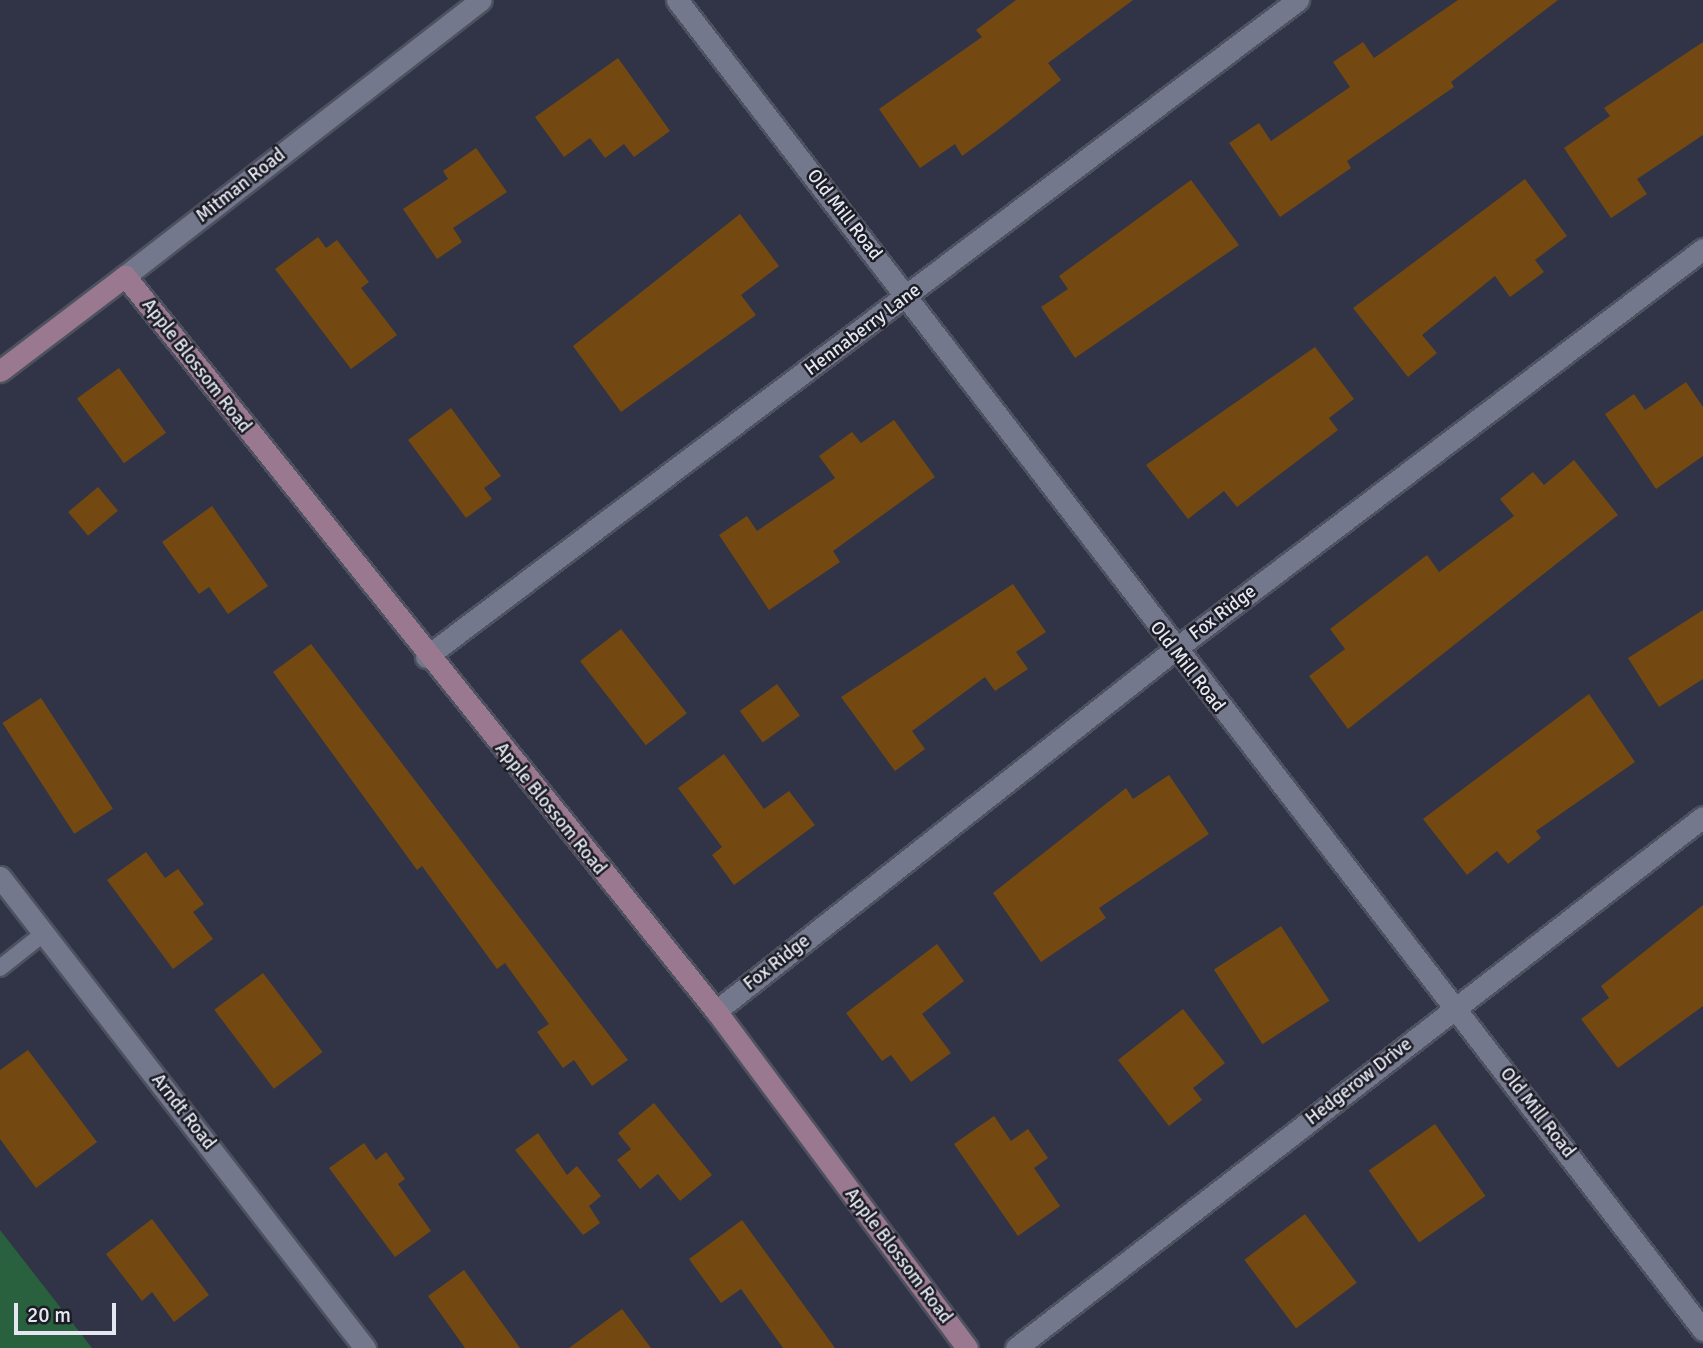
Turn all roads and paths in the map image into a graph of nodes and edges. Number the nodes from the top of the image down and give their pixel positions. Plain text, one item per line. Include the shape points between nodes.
1 (481, 0) edge
2 (677, 0) edge
3 (1298, 0) edge
4 (1703, 249) edge
5 (125, 276) junction
6 (908, 297) junction
7 (0, 370) edge
8 (1174, 650) junction
9 (426, 657) junction
10 (1703, 817) edge
11 (0, 877) edge
12 (44, 933) junction
13 (0, 968) edge
14 (1455, 1007) junction
15 (716, 1011) junction
16 (1703, 1329) edge
17 (365, 1348) edge
18 (967, 1348) edge
19 (1016, 1348) edge

1 - 5 street, Mitman Road
2 - 6 street, Old Mill Road
3 - 6 street, Hennaberry Lane
4 - 8 street, Fox Ridge
5 - 7 street, Mitman Road
5 - 9 street, Apple Blossom Road
6 - 8 street, Old Mill Road
6 - 9 street, Hennaberry Lane
8 - 14 street, Old Mill Road
8 - 15 street, Fox Ridge
9 - 15 street, Apple Blossom Road
10 - 14 street, Hedgerow Drive
11 - 12 street, Arndt Road
12 - 13 lane
12 - 17 street, Arndt Road
14 - 16 street, Old Mill Road
14 - 19 street, Hedgerow Drive
15 - 18 street, Apple Blossom Road

